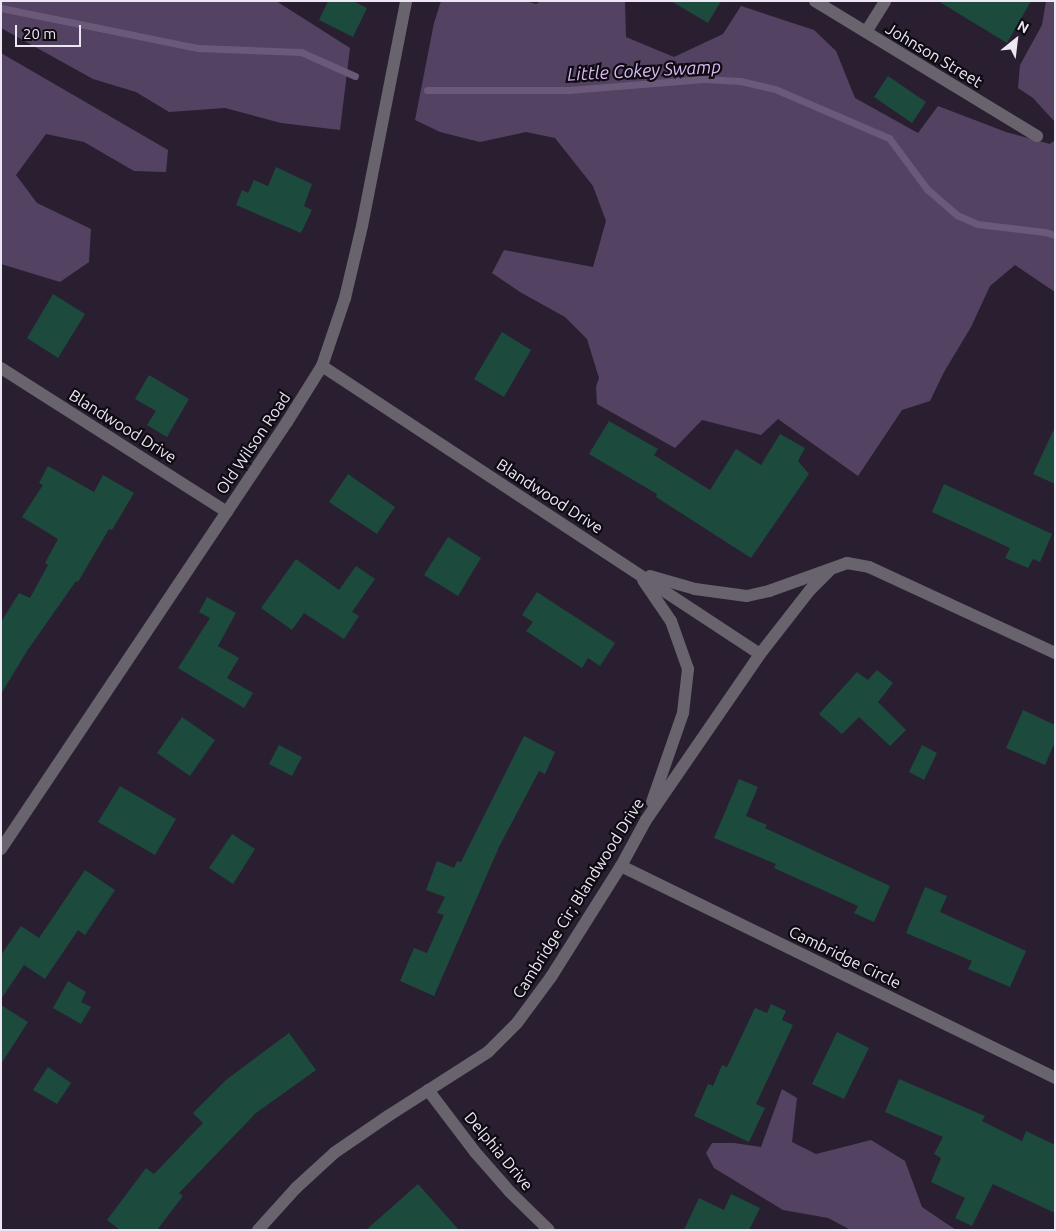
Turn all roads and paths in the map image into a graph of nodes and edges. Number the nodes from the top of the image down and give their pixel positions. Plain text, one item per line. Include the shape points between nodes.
1 (406, 1) edge
2 (815, 1) edge
3 (885, 1) edge
4 (866, 32) junction
5 (1037, 136) dead end
6 (322, 366) junction
7 (1, 368) edge
8 (226, 512) junction
9 (829, 571) junction
10 (637, 572) junction
11 (1055, 653) edge
12 (760, 654) junction
13 (646, 820) junction
14 (1, 849) edge
15 (621, 866) junction
16 (1055, 1078) edge
17 (428, 1090) junction
18 (258, 1230) edge
19 (549, 1230) edge

1 - 6 street, Old Wilson Road via 362,226 345,298
2 - 4 street, Johnson Street
3 - 4 street
4 - 5 street, Johnson Street
6 - 8 street, Old Wilson Road
6 - 10 street, Blandwood Drive
7 - 8 street, Blandwood Drive
8 - 14 street, Old Wilson Road
9 - 10 street via 747,596 695,589
9 - 11 street via 847,563 869,566
9 - 12 street, Cambridge Cir; Blandwood Drive
10 - 12 street, Blandwood Drive
10 - 13 street via 671,620 688,669 683,714
12 - 13 street, Cambridge Cir; Blandwood Drive
13 - 15 street, Cambridge Cir; Blandwood Drive
15 - 16 street, Cambridge Circle
15 - 17 street, Cambridge Cir; Blandwood Drive via 551,977 517,1023 488,1052
17 - 18 street, Cambridge Cir; Blandwood Drive via 334,1153
17 - 19 street, Delphia Drive via 475,1152

